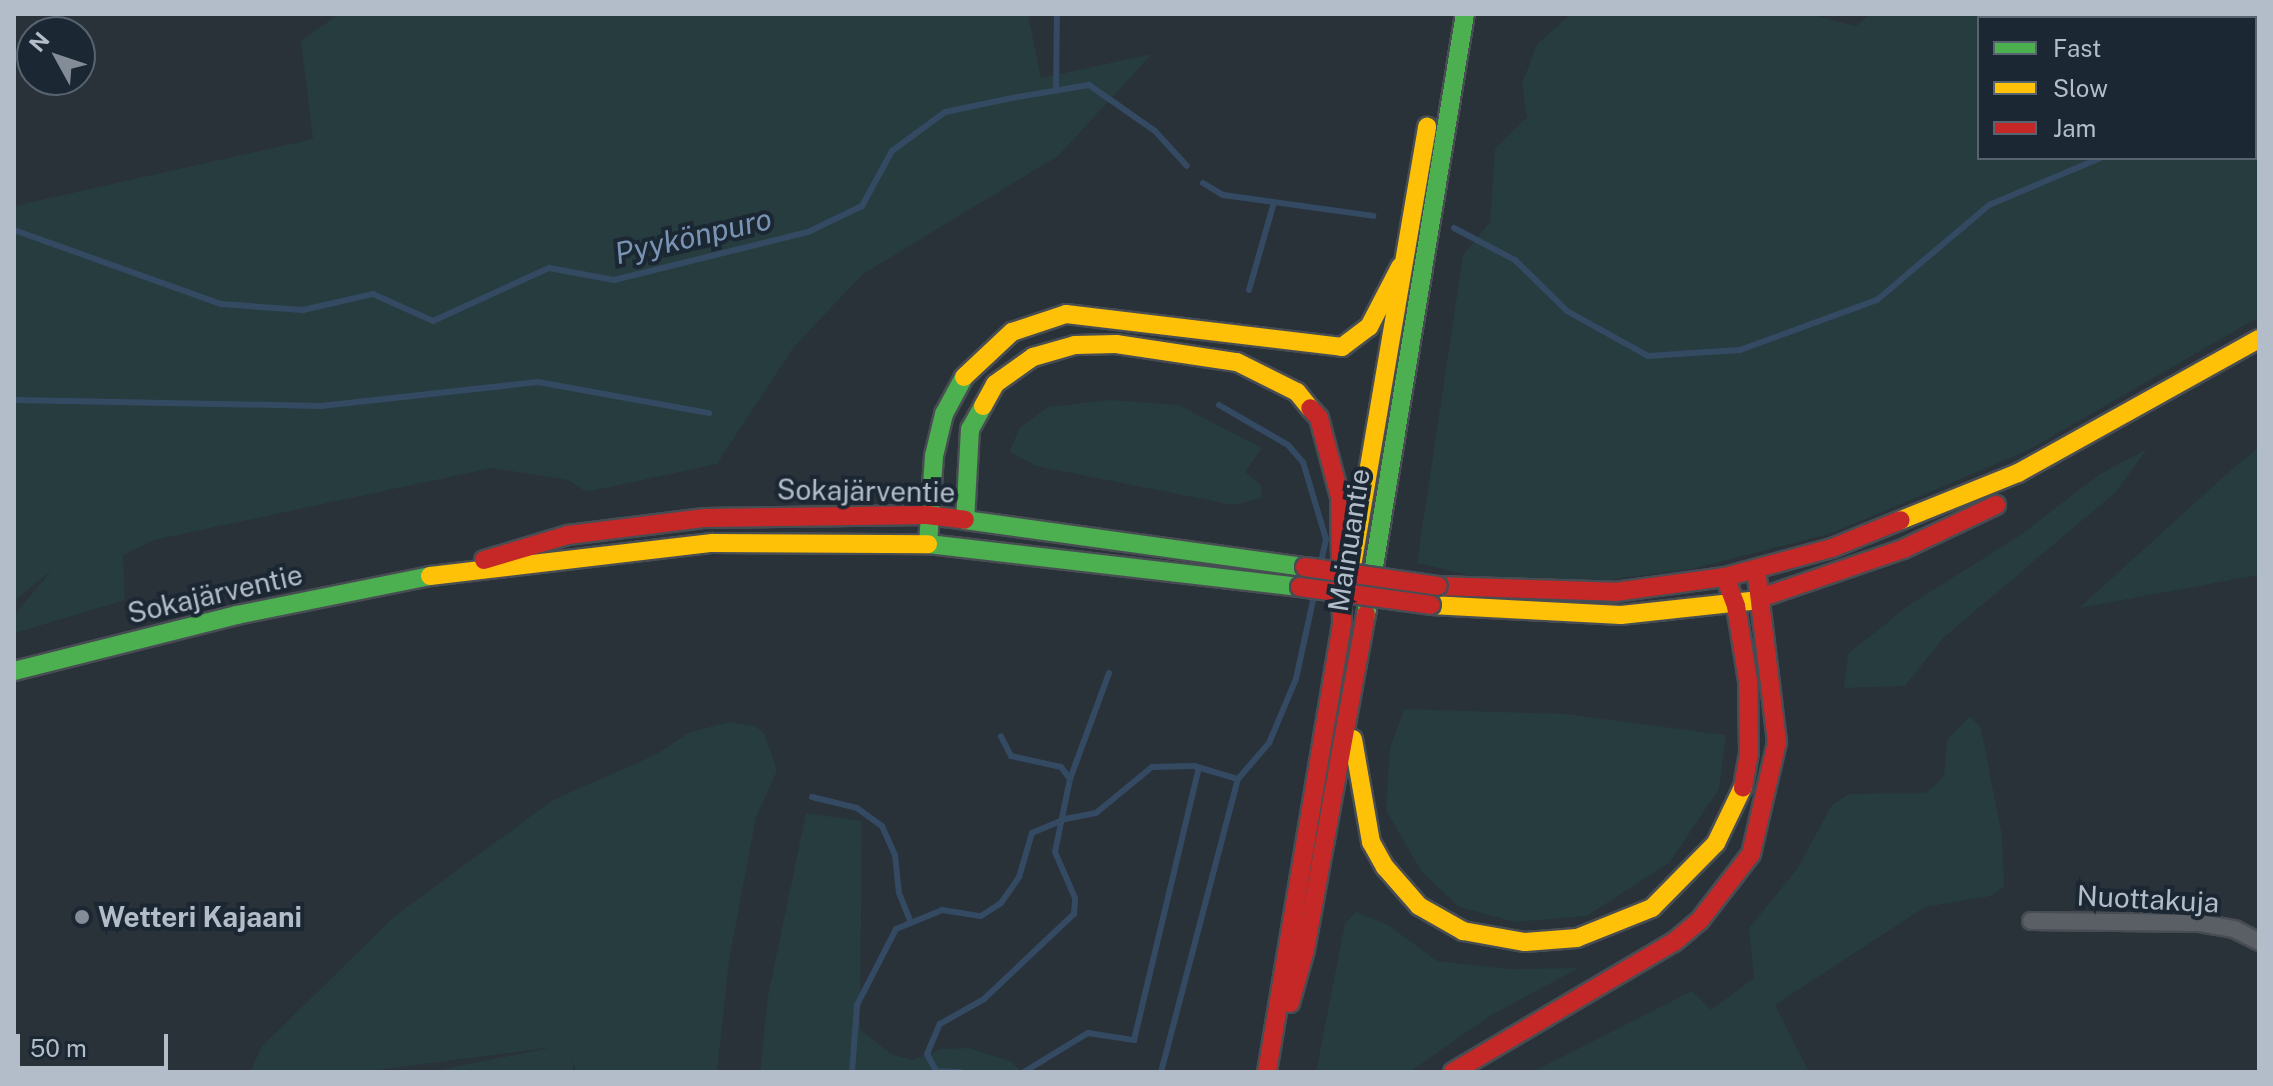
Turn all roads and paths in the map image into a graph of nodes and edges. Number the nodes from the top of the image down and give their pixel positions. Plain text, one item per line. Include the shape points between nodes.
1 (1449, 14) edge
2 (1465, 14) edge
3 (1400, 267) junction
4 (2259, 339) edge
5 (2199, 375) junction
6 (927, 515) junction
7 (965, 520) junction
8 (928, 544) junction
9 (958, 546) junction
10 (1756, 569) junction
11 (429, 576) junction
12 (1725, 577) junction
13 (1763, 597) junction
14 (1736, 606) junction
15 (1342, 624) junction
16 (14, 671) edge
17 (1351, 703) junction
18 (2031, 921) dead end
19 (2259, 942) edge
20 (1268, 1072) edge
21 (1453, 1072) edge

1 - 3 main road, Mainuantie
2 - 17 main road, Mainuantie
3 - 6 main road via 1369,327 1342,347 1066,314 1012,332 967,373 944,414
3 - 15 main road, Mainuantie
4 - 5 main road
5 - 10 main road, Sokajärventie via 1957,502 1832,548
5 - 13 main road, Sokajärventie via 2116,437 2019,494 1903,549
6 - 7 main road, Sokajärventie
6 - 8 main road
6 - 11 main road, Sokajärventie via 705,518 568,535
7 - 9 main road
7 - 12 main road, Sokajärventie, bridge via 1438,586 1531,593 1615,592
7 - 15 main road via 970,429 995,384 1033,357 1075,345 1116,344 1237,362 1284,383 1319,418 1340,497
8 - 9 main road, Sokajärventie
8 - 11 main road, Sokajärventie via 712,543
9 - 14 main road, Sokajärventie, bridge via 1431,605 1621,615
10 - 12 main road, Sokajärventie
10 - 13 main road
11 - 16 main road, Sokajärventie via 237,615
12 - 14 main road
13 - 14 main road, Sokajärventie
13 - 21 main road via 1777,742 1751,854 1700,920 1674,942
14 - 17 main road via 1750,721 1743,787 1729,819 1696,869 1652,908 1577,938 1525,942 1476,935 1441,920 1400,888 1371,842 1363,818
15 - 20 main road, Mainuantie
17 - 20 main road, Mainuantie via 1305,950
18 - 19 street, Nuottakuja via 2200,923 2234,929

